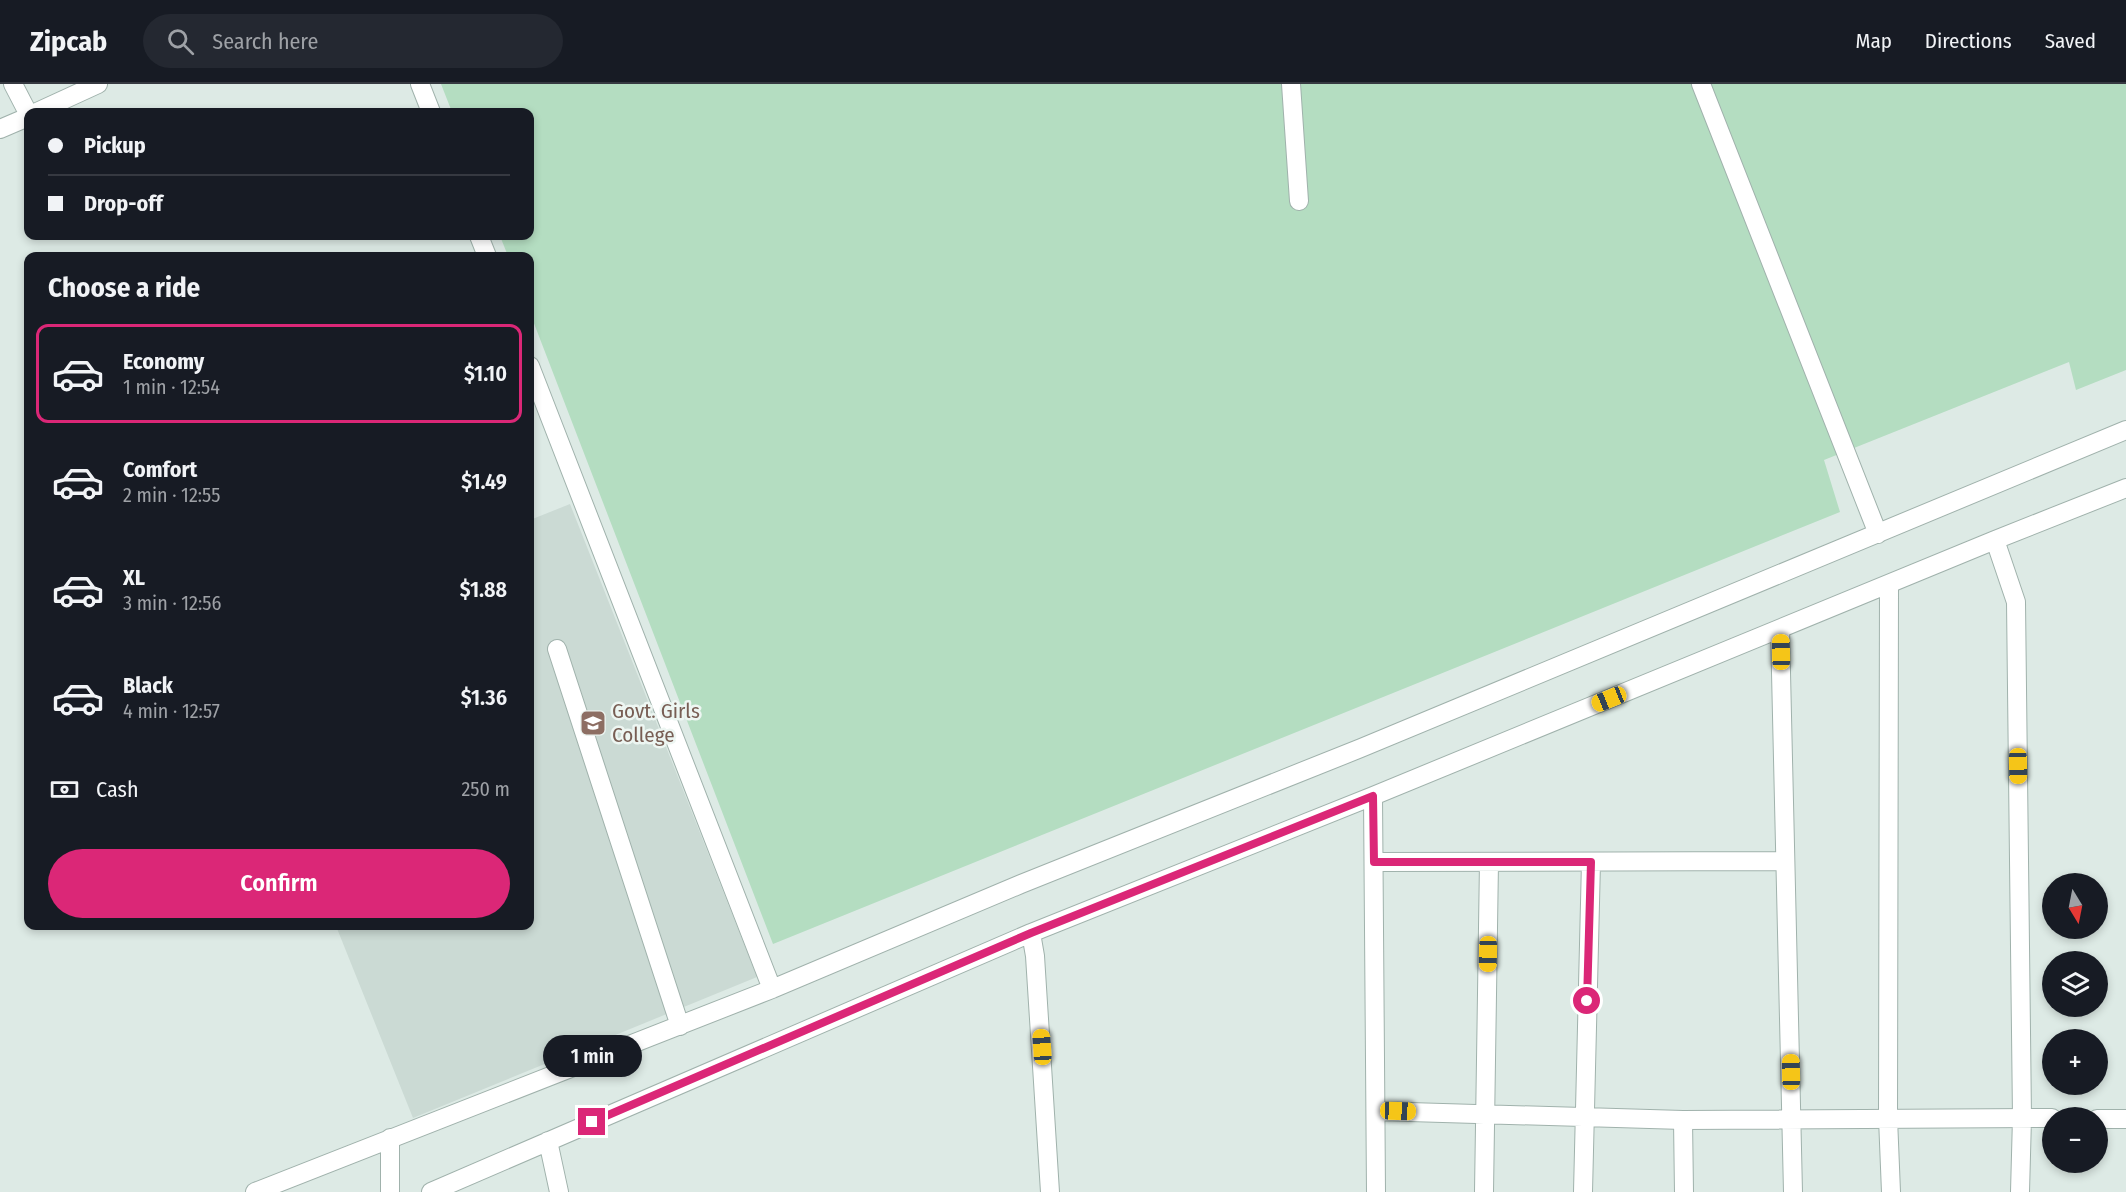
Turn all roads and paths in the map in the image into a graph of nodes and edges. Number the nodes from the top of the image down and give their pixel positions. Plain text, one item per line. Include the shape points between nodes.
1 (13, 84) edge
2 (98, 84) edge
3 (420, 84) edge
4 (1291, 84) edge
5 (1701, 84) edge
6 (25, 108) edge
7 (46, 108) edge
8 (429, 108) edge
9 (24, 117) edge
10 (0, 129) edge
11 (1299, 201) dead end
12 (534, 376) edge
13 (2126, 430) edge
14 (2126, 489) edge
15 (1878, 534) junction
16 (1995, 540) junction
17 (1889, 584) junction
18 (1780, 629) junction
19 (557, 649) dead end
20 (1373, 796) junction
21 (1785, 861) junction
22 (1374, 862) junction
23 (1489, 862) junction
24 (1591, 862) junction
25 (1031, 933) junction
26 (772, 989) junction
27 (680, 1026) junction
28 (1376, 1111) junction
29 (1485, 1114) junction
30 (1584, 1117) junction
31 (1888, 1118) junction
32 (2022, 1118) junction
33 (2042, 1118) edge
34 (1792, 1119) junction
35 (2108, 1119) edge
36 (2126, 1119) edge
37 (1683, 1120) junction
38 (390, 1138) junction
39 (549, 1141) junction
40 (255, 1192) edge
41 (390, 1192) edge
42 (431, 1192) edge
43 (559, 1192) edge
44 (1050, 1192) edge
45 (1376, 1192) edge
46 (1484, 1192) edge
47 (1583, 1192) edge
48 (1684, 1192) edge
49 (1792, 1192) edge
50 (1891, 1192) edge
51 (2020, 1192) edge

1 - 6 street
2 - 7 street
3 - 8 street
4 - 11 street
5 - 15 street
9 - 10 street
12 - 26 street
13 - 15 street
14 - 16 street
15 - 26 street
16 - 17 street
16 - 32 street via 2016,602
17 - 18 street
17 - 31 street
18 - 20 street
18 - 21 street
19 - 27 street
20 - 22 street
20 - 25 street
21 - 24 street
21 - 34 street
22 - 23 street
22 - 28 street
23 - 24 street
23 - 29 street
24 - 30 street
25 - 39 street
25 - 44 street
26 - 27 street
27 - 38 street
28 - 29 street
28 - 45 street
29 - 30 street
29 - 46 street
30 - 37 street
30 - 47 street
31 - 32 street
31 - 34 street
31 - 50 street
32 - 33 street
32 - 51 street
34 - 37 street
34 - 49 street
35 - 36 street
37 - 48 street
38 - 40 street
38 - 41 street
39 - 42 street
39 - 43 street

